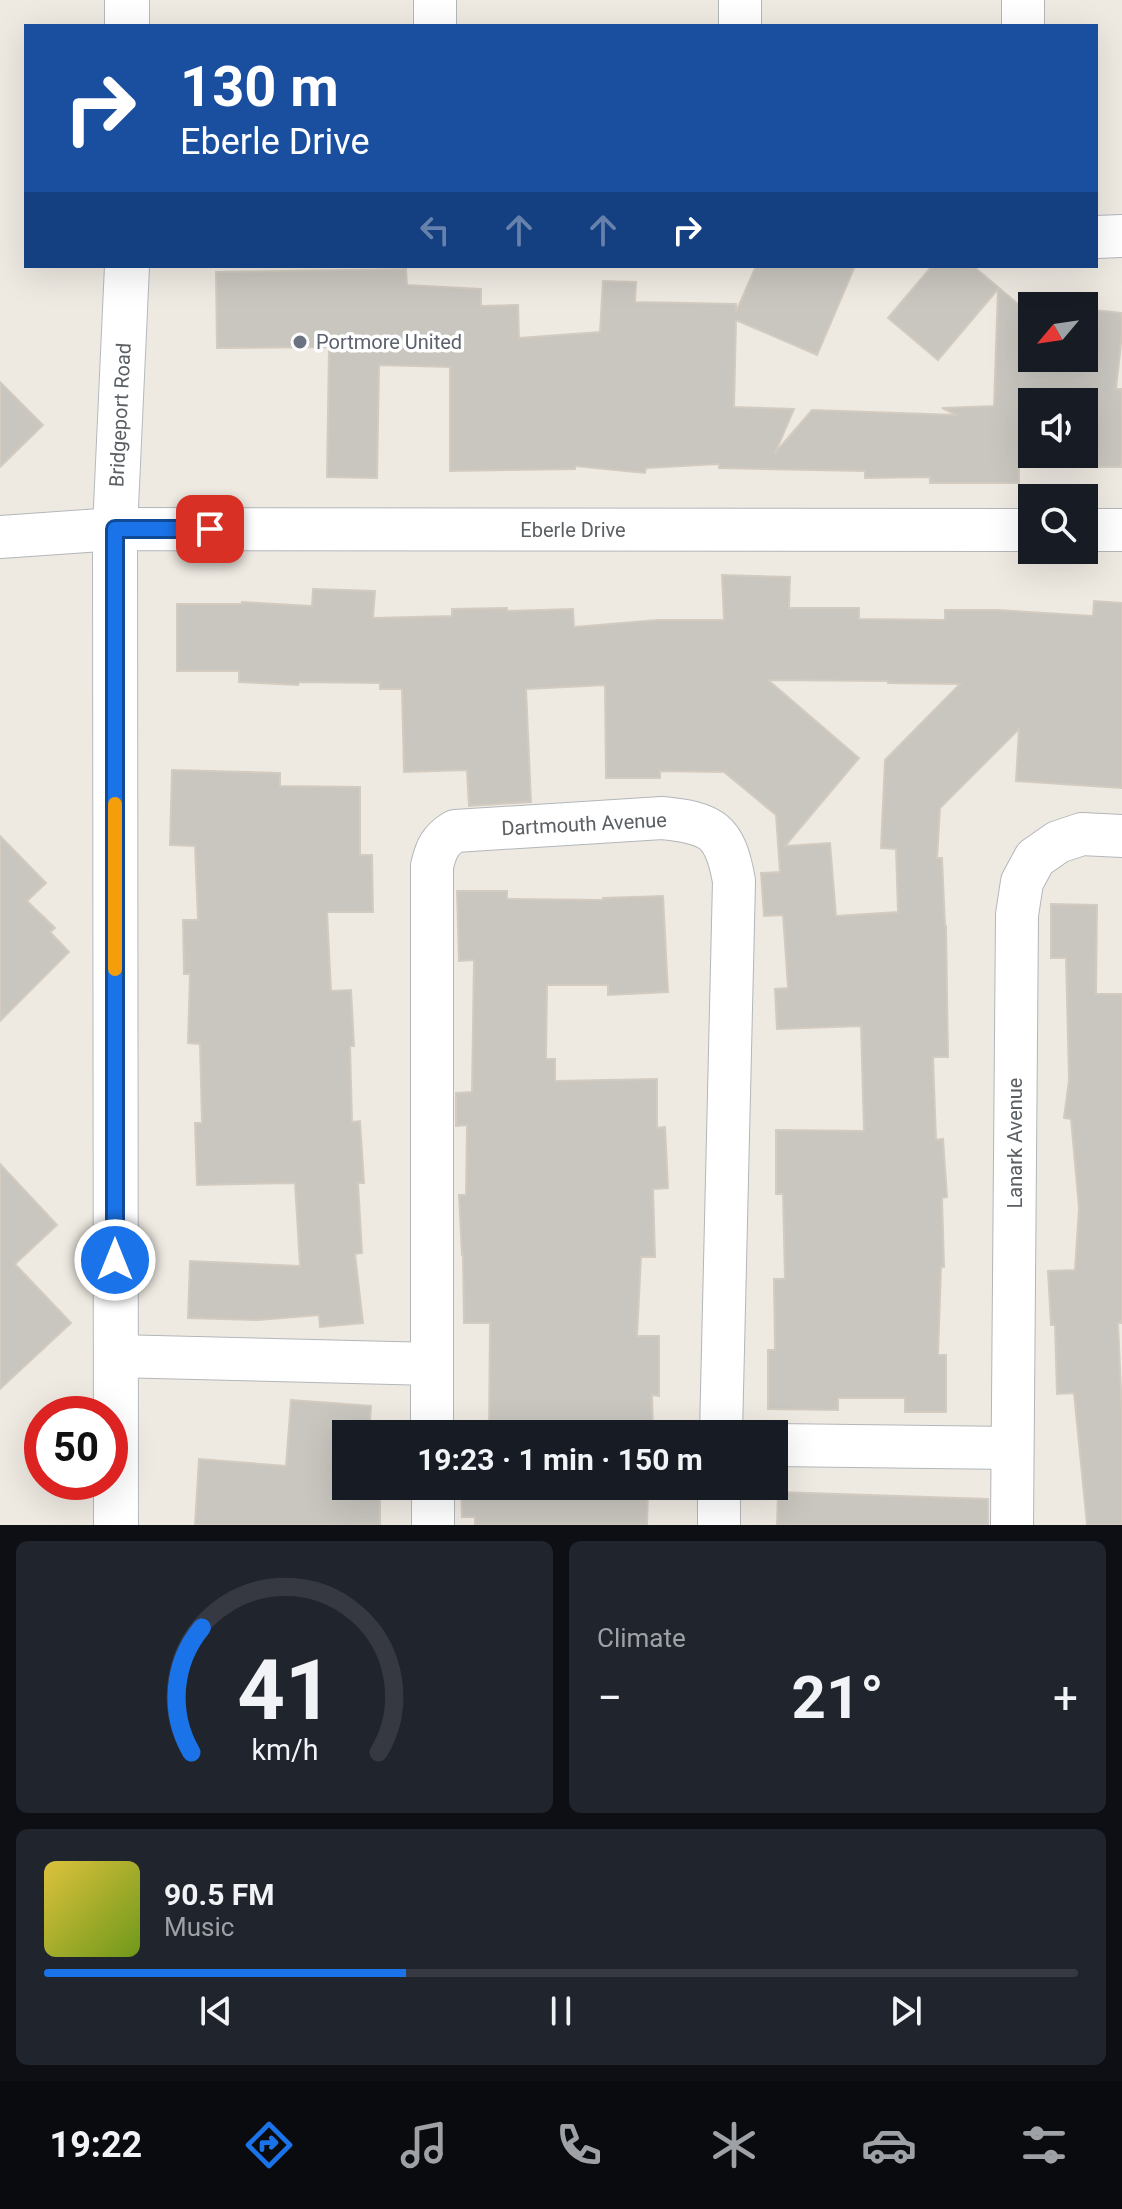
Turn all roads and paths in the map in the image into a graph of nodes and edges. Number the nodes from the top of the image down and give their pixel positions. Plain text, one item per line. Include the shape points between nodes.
1 (127, 0) edge
2 (435, 0) edge
3 (740, 0) edge
4 (1023, 0) edge
5 (127, 24) edge
6 (435, 24) edge
7 (740, 24) edge
8 (1023, 24) edge
9 (1122, 236) edge
10 (1098, 237) edge
11 (127, 268) edge
12 (115, 529) junction
13 (1018, 530) edge
14 (1098, 530) edge
15 (1122, 530) edge
16 (0, 537) edge
17 (1122, 836) edge
18 (115, 1356) junction
19 (432, 1364) junction
20 (432, 1420) edge
21 (721, 1420) edge
22 (788, 1445) edge
23 (1012, 1448) junction
24 (433, 1500) edge
25 (719, 1500) edge
26 (116, 1525) edge
27 (433, 1525) edge
28 (719, 1525) edge
29 (1012, 1525) edge

1 - 5 main road
2 - 6 street
3 - 7 street
4 - 8 street
9 - 10 street
11 - 12 main road, Bridgeport Road
12 - 13 street, Eberle Drive
12 - 16 street, Eberle Drive
12 - 18 main road, Bridgeport Road
14 - 15 street
17 - 23 street, Lanark Avenue via 1082,834 1058,842 1035,858 1022,882 1017,915
18 - 19 street
18 - 26 main road, Bridgeport Road
19 - 20 street, Dartmouth Avenue
19 - 21 street, Dartmouth Avenue via 436,849 455,831 469,829 662,818 691,821 714,831 729,854 734,881
22 - 23 street
23 - 29 street, Lanark Avenue
24 - 27 street
25 - 28 street

